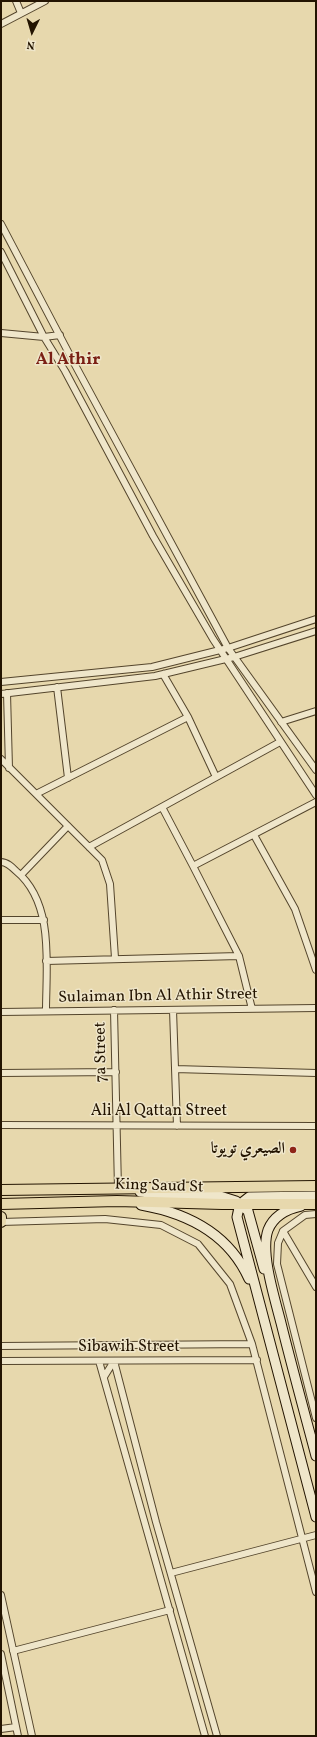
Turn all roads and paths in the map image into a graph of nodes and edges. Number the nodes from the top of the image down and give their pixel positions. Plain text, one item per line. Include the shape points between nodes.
1 (16, 1) edge
2 (45, 1) edge
3 (21, 13) junction
4 (1, 24) edge
5 (1, 224) edge
6 (1, 252) edge
7 (1, 334) edge
8 (60, 335) junction
9 (44, 337) junction
10 (316, 619) edge
11 (316, 631) edge
12 (228, 648) junction
13 (219, 650) junction
14 (234, 657) junction
15 (225, 659) junction
16 (164, 674) junction
17 (1, 682) edge
18 (57, 688) junction
19 (4, 694) edge
20 (316, 711) edge
21 (188, 717) junction
22 (281, 722) junction
23 (280, 742) junction
24 (1, 759) edge
25 (9, 768) junction
26 (316, 770) edge
27 (216, 777) junction
28 (68, 778) junction
29 (36, 794) junction
30 (316, 795) edge
31 (316, 802) edge
32 (162, 807) junction
33 (68, 826) junction
34 (254, 835) junction
35 (89, 847) junction
36 (1, 862) edge
37 (194, 866) junction
38 (21, 875) junction
39 (1, 920) edge
40 (44, 920) junction
41 (239, 956) junction
42 (115, 958) junction
43 (46, 960) junction
44 (316, 970) edge
45 (316, 1008) edge
46 (252, 1009) junction
47 (114, 1010) junction
48 (173, 1010) junction
49 (46, 1011) junction
50 (1, 1012) edge
51 (175, 1069) junction
52 (116, 1072) junction
53 (316, 1072) edge
54 (1, 1073) edge
55 (1, 1125) edge
56 (116, 1125) junction
57 (177, 1126) junction
58 (316, 1126) edge
59 (316, 1186) edge
60 (118, 1189) junction
61 (1, 1190) edge
62 (117, 1201) junction
63 (314, 1201) edge
64 (1, 1204) edge
65 (240, 1204) junction
66 (316, 1214) edge
67 (1, 1217) edge
68 (1, 1222) edge
69 (283, 1231) junction
70 (316, 1287) edge
71 (274, 1297) junction
72 (259, 1301) junction
73 (252, 1344) junction
74 (1, 1346) edge
75 (257, 1360) junction
76 (1, 1361) edge
77 (99, 1361) junction
78 (114, 1361) junction
79 (104, 1377) junction
80 (316, 1418) edge
81 (313, 1436) edge
82 (316, 1456) edge
83 (316, 1517) edge
84 (316, 1535) edge
85 (302, 1539) junction
86 (171, 1573) junction
87 (316, 1592) edge
88 (1, 1595) edge
89 (170, 1610) junction
90 (13, 1651) junction
91 (1, 1654) edge
92 (16, 1727) junction
93 (1, 1729) edge
94 (18, 1736) edge
95 (32, 1736) edge
96 (204, 1736) edge
97 (217, 1736) edge

1 - 3 street
2 - 3 street
3 - 4 street
5 - 8 street
6 - 9 street
7 - 9 street
8 - 9 street
8 - 12 street
9 - 13 street
10 - 12 street
11 - 14 street
12 - 13 street
12 - 14 street
13 - 15 street
13 - 17 street via 152,666
14 - 15 street
14 - 22 street
15 - 16 street
15 - 23 street
16 - 18 street
16 - 21 street
18 - 19 street
18 - 28 street
19 - 25 street
20 - 22 street
21 - 27 street
21 - 28 street
22 - 26 street
23 - 27 street
23 - 30 street
24 - 25 street
25 - 29 street
27 - 32 street
28 - 29 street
29 - 33 street
31 - 34 street
32 - 35 street
32 - 37 street
33 - 35 street
33 - 38 street
34 - 37 street
34 - 44 street via 295,909
35 - 42 street via 102,860 110,884
36 - 38 street via 5,862
37 - 41 street
38 - 40 street via 39,902
39 - 40 street
40 - 43 street
41 - 42 street
41 - 46 street
42 - 43 street
43 - 49 street
45 - 46 street, Sulaiman Ibn Al Athir Street
46 - 48 street, Sulaiman Ibn Al Athir Street
47 - 48 street, Sulaiman Ibn Al Athir Street
47 - 49 street, Sulaiman Ibn Al Athir Street
47 - 52 street, 7a Street
48 - 51 street
49 - 50 street, Sulaiman Ibn Al Athir Street
51 - 53 street
51 - 57 street
52 - 54 street
52 - 56 street, 7a Street
55 - 56 street, Ali Al Qattan Street
56 - 57 street, Ali Al Qattan Street
56 - 60 street, 7a Street
57 - 58 street, Ali Al Qattan Street
59 - 60 main road, King Saud St
60 - 61 main road, King Saud St
60 - 65 main road via 160,1194 220,1196
62 - 64 main road, King Saud St
62 - 65 main road, King Saud St
62 - 72 main road via 172,1212 206,1229 238,1260
63 - 65 main road, King Saud St
63 - 71 main road via 282,1213 268,1230 266,1257
65 - 71 main road via 249,1215
65 - 72 main road via 237,1211 238,1223
66 - 69 street via 305,1215
67 - 68 main road
68 - 73 street via 105,1219 161,1225 198,1244 230,1284
69 - 70 street
69 - 80 street via 278,1243 277,1264
71 - 81 main road
72 - 83 main road
73 - 74 street, Sibawih Street
73 - 75 street
75 - 78 street, Sibawih Street
75 - 85 street
76 - 77 street, Sibawih Street
77 - 78 street, Sibawih Street
77 - 79 street
78 - 79 street
78 - 86 street
79 - 89 street
81 - 82 main road
84 - 85 street
85 - 86 street
85 - 87 street
86 - 97 street
88 - 90 street
89 - 90 street
89 - 96 street
90 - 95 street
91 - 92 street
92 - 93 street
92 - 94 street

